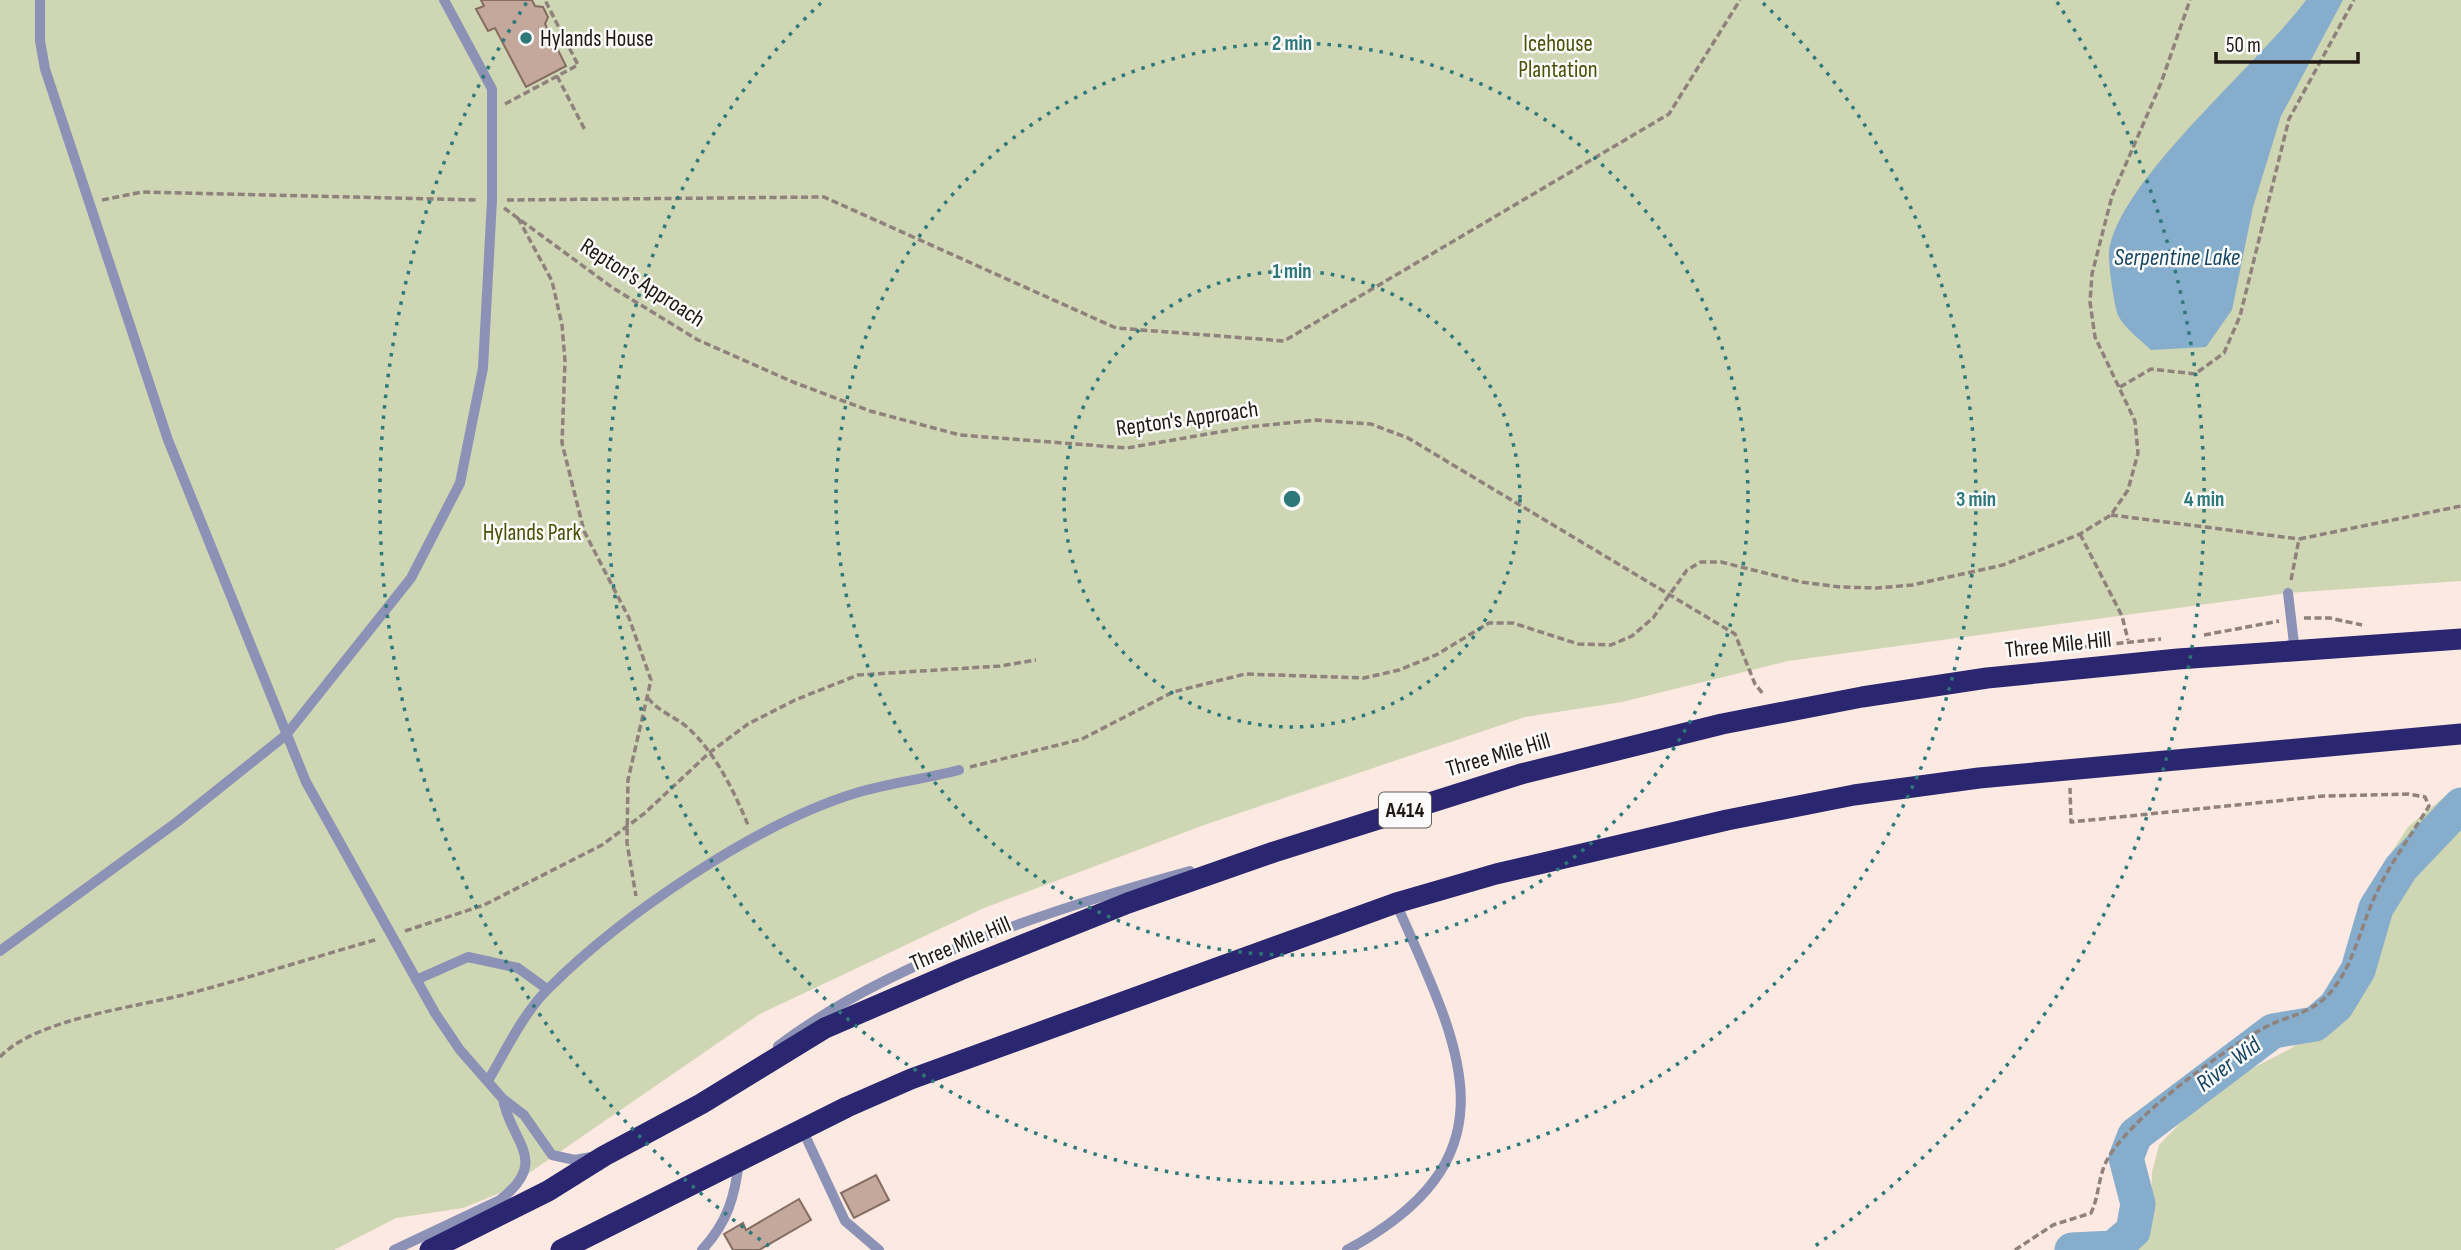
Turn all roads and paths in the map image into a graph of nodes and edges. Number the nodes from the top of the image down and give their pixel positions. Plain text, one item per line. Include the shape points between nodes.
1 (40, 0) edge
2 (444, 0) edge
3 (545, 0) edge
4 (1740, 0) edge
5 (2190, 0) edge
6 (2354, 0) edge
7 (557, 76) junction
8 (492, 112) junction
9 (586, 132) dead end
10 (492, 200) junction
11 (90, 203) junction
12 (2120, 387) junction
13 (2461, 506) edge
14 (2111, 515) junction
15 (2080, 534) junction
16 (2300, 539) junction
17 (1669, 593) junction
18 (2288, 593) joint
19 (2461, 639) edge
20 (2128, 640) dead end
21 (2295, 652) junction
22 (1036, 660) dead end
23 (1750, 673) dead end
24 (648, 698) junction
25 (2461, 734) edge
26 (286, 736) junction
27 (709, 753) junction
28 (959, 770) joint
29 (2068, 771) junction
30 (627, 828) junction
31 (752, 839) junction
32 (1396, 903) junction
33 (640, 913) junction
34 (393, 935) junction
35 (0, 951) edge
36 (416, 980) junction
37 (547, 989) junction
38 (0, 1057) edge
39 (488, 1080) junction
40 (503, 1099) junction
41 (802, 1129) junction
42 (604, 1156) junction
43 (739, 1161) junction
44 (565, 1249) edge
45 (394, 1250) edge
46 (430, 1250) edge
47 (702, 1250) edge
48 (879, 1250) edge
49 (1347, 1250) edge
50 (2015, 1250) edge

1 - 11 lane via 45,69
2 - 8 lane via 492,89
3 - 7 path via 578,65
4 - 10 path via 1669,114 1284,341 1116,328 824,197
5 - 12 path via 2161,83 2112,196 2092,274 2095,337
6 - 12 path via 2289,119 2254,267 2224,353 2195,374 2151,369
7 - 8 path
7 - 9 path
8 - 10 lane
10 - 11 path via 142,191
10 - 26 lane via 483,368 460,483 411,578
11 - 26 lane via 168,440
12 - 14 path via 2135,421 2138,453 2128,490
13 - 16 path
14 - 15 path
14 - 16 path
15 - 17 path via 1956,578 1877,589 1801,582 1721,562 1701,562 1687,570
15 - 20 path via 2122,615
16 - 18 path
17 - 23 path, Repton's Approach via 1735,634
17 - 24 path, Repton's Approach via 1408,438 1371,424 1316,420 1127,447 960,435 870,411 698,340 612,288 517,216 552,281 562,325 562,443 584,531 629,618 651,680
17 - 28 path via 1653,618 1632,636 1611,645 1578,644 1513,623 1489,623 1436,655 1399,670 1364,678 1283,673 1232,677 1172,692 1082,739
18 - 21 lane
19 - 21 highway, Three Mile Hill / A414
21 - 42 highway, Three Mile Hill / A414 via 1987,678 1862,697 1722,724 1521,774 1274,852 1008,950 825,1028 701,1104
22 - 27 path via 858,675 761,716
24 - 27 path via 684,725
24 - 30 path via 628,780
25 - 29 highway
26 - 34 lane via 312,793
26 - 35 lane
27 - 30 path
27 - 31 path
28 - 31 lane via 856,793
29 - 32 highway via 1938,783 1727,820 1496,874
29 - 50 path via 2071,822 2324,796 2409,794 2426,797 2429,806 2377,890 2345,973 2328,995 2310,1012 2282,1019 2252,1035 2174,1091 2117,1144 2099,1180 2091,1213 2053,1225
30 - 33 path via 629,869
30 - 34 path via 484,905
31 - 33 lane
32 - 41 highway via 969,1056
32 - 49 lane via 1444,1010 1455,1047 1460,1079 1456,1141 1448,1163 1428,1191 1403,1215
33 - 37 lane
34 - 36 lane
34 - 38 path via 52,1027 13,1043
36 - 37 lane via 468,957 518,968
36 - 39 lane via 460,1050
37 - 39 lane
39 - 40 lane
40 - 42 lane via 524,1115 552,1155 575,1160
40 - 45 lane via 506,1119 527,1154 524,1172 511,1191
41 - 43 highway
41 - 48 lane via 845,1221
42 - 46 highway, Three Mile Hill / A414 via 548,1191
43 - 44 highway
43 - 47 lane via 729,1213

